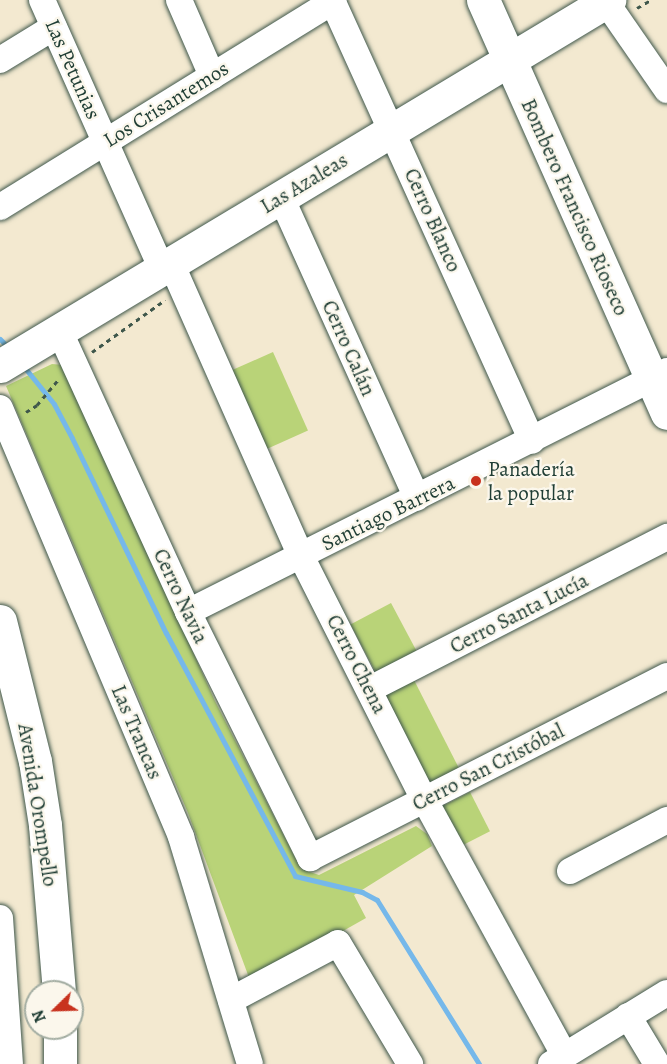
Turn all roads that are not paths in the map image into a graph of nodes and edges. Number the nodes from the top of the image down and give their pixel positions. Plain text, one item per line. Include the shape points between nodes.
1 (42, 0) edge
2 (179, 0) edge
3 (333, 0) edge
4 (483, 0) edge
5 (607, 1) edge
6 (54, 27) junction
7 (0, 60) edge
8 (510, 60) junction
9 (212, 76) junction
10 (667, 90) edge
11 (392, 130) junction
12 (106, 142) junction
13 (281, 197) junction
14 (0, 207) edge
15 (166, 266) junction
16 (59, 330) junction
17 (0, 366) edge
18 (660, 376) edge
19 (0, 408) edge
20 (667, 413) edge
21 (532, 441) junction
22 (417, 498) junction
23 (667, 537) edge
24 (301, 556) junction
25 (188, 612) junction
26 (1, 626) edge
27 (667, 676) edge
28 (370, 689) junction
29 (424, 799) junction
30 (667, 820) edge
31 (310, 858) joint
32 (570, 871) dead end
33 (0, 918) edge
34 (58, 980) edge
35 (667, 993) edge
36 (4, 995) edge
37 (231, 1000) junction
38 (628, 1016) junction
39 (60, 1040) edge
40 (557, 1060) edge
41 (9, 1064) edge
42 (60, 1064) edge
43 (250, 1064) edge
44 (410, 1064) edge
45 (657, 1064) edge

1 - 6 street, Las Petunias
2 - 9 street
3 - 9 street, Los Crisantemos
3 - 11 street, Cerro Blanco
4 - 8 main road, Bombero Francisco Rioseco
5 - 8 main road, Las Azaleas
5 - 10 street
6 - 7 street
6 - 12 street, Las Petunias
8 - 11 main road, Las Azaleas
8 - 18 main road, Bombero Francisco Rioseco
9 - 12 street, Los Crisantemos
11 - 13 main road, Las Azaleas
11 - 21 street, Cerro Blanco
12 - 14 street, Los Crisantemos
12 - 15 street, Las Petunias
13 - 15 main road, Las Azaleas
13 - 22 street, Cerro Calán
15 - 16 main road, Las Azaleas
15 - 24 street, Cerro Chena
16 - 17 main road, Las Azaleas
16 - 25 street, Cerro Navia
18 - 20 main road, Bombero Francisco Rioseco
18 - 21 street, Santiago Barrera
19 - 37 street, Las Trancas via 181,837
21 - 22 street, Santiago Barrera
22 - 24 street, Santiago Barrera
23 - 28 street, Cerro Santa Lucía
24 - 25 street, Santiago Barrera
24 - 28 street, Cerro Chena
25 - 31 street, Cerro Navia
26 - 34 main road, Avenida Orompello via 42,804
27 - 29 street, Cerro San Cristóbal
28 - 29 street, Cerro Chena
29 - 31 street, Cerro San Cristóbal
29 - 40 street, Cerro Chena
30 - 32 street
33 - 36 street
35 - 38 street
36 - 41 street
37 - 43 street, Las Trancas
37 - 44 street via 338,943
38 - 40 street
38 - 45 street
39 - 42 main road

